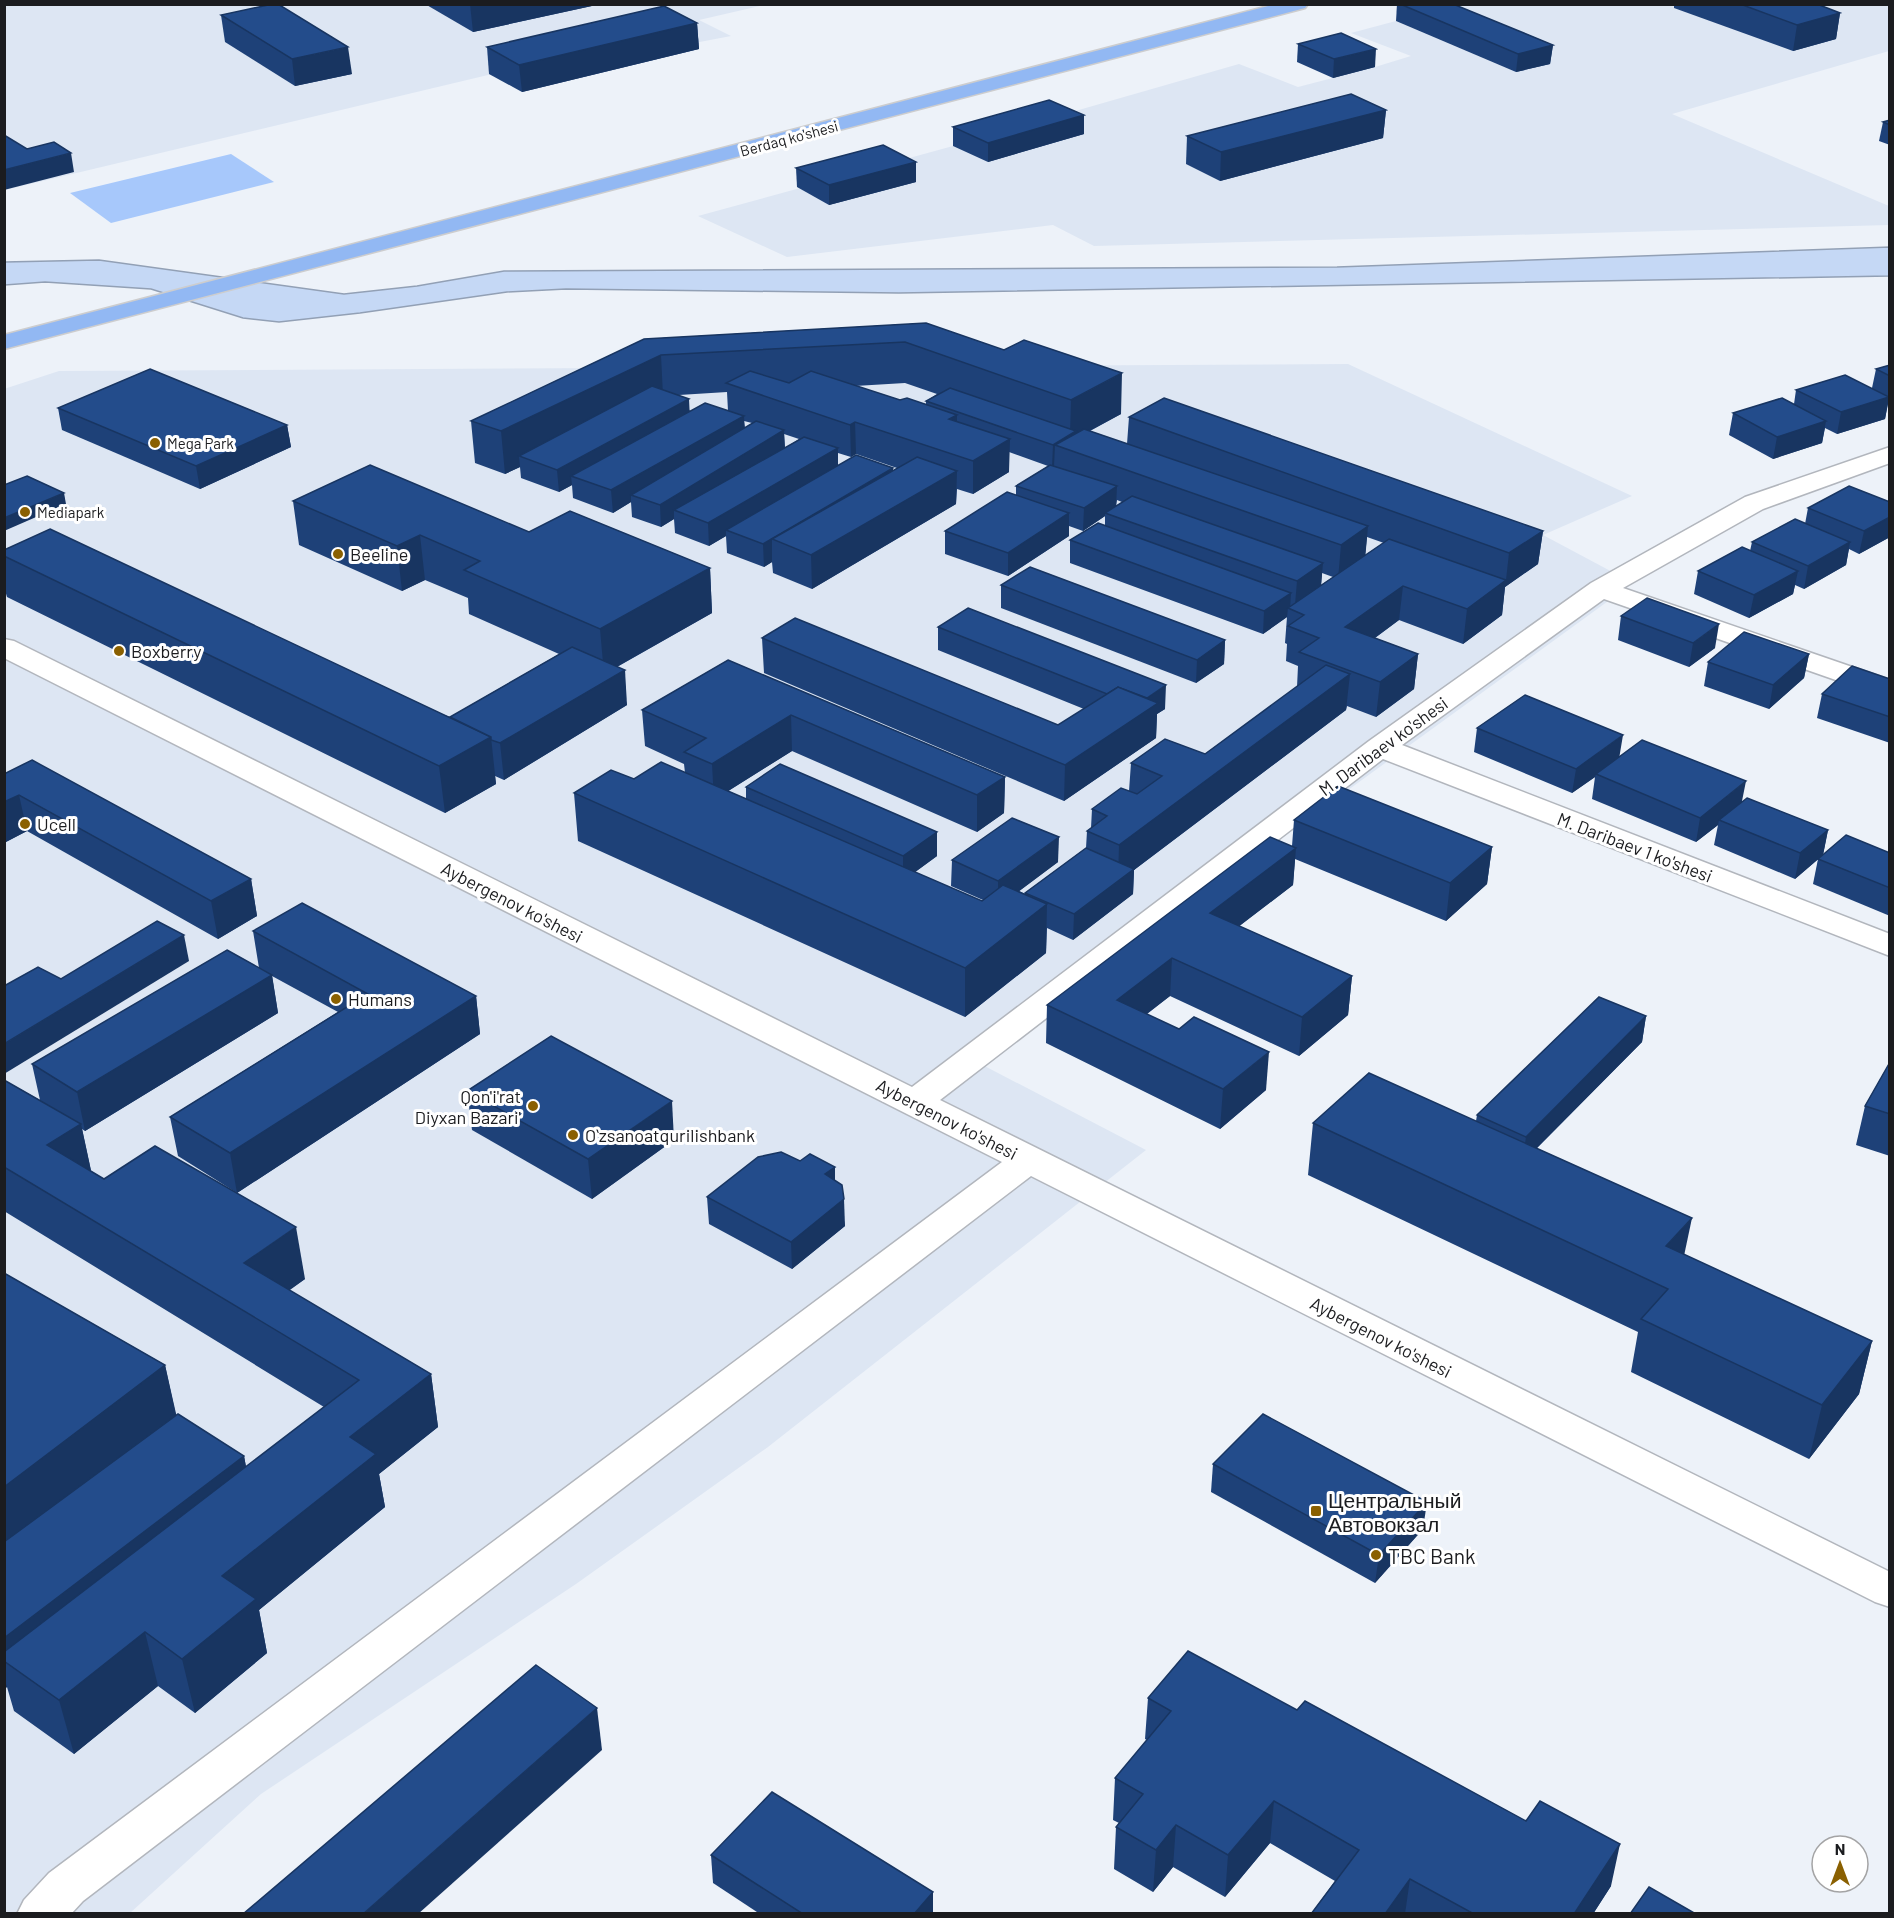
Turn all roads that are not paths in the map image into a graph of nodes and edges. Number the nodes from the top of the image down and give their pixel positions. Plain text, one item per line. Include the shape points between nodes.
1 (1299, 4) edge
2 (4, 342) edge
3 (1890, 454) edge
4 (1601, 589) junction
5 (4, 647) edge
6 (1890, 690) edge
7 (1380, 747) junction
8 (1890, 946) edge
9 (914, 1103) junction
10 (1029, 1160) junction
11 (1890, 1591) edge
12 (41, 1914) edge

1 - 2 main road, Berdaq ko'shesi
3 - 4 street, M. Daribaev ko'shesi via 1754,503
4 - 6 street
4 - 7 street, M. Daribaev ko'shesi
5 - 9 street, Aybergenov ko'shesi
7 - 8 street, M. Daribaev 1 ko'shesi
7 - 9 street, M. Daribaev ko'shesi
9 - 10 street, Aybergenov ko'shesi
10 - 11 street, Aybergenov ko'shesi
10 - 12 street via 66,1887

